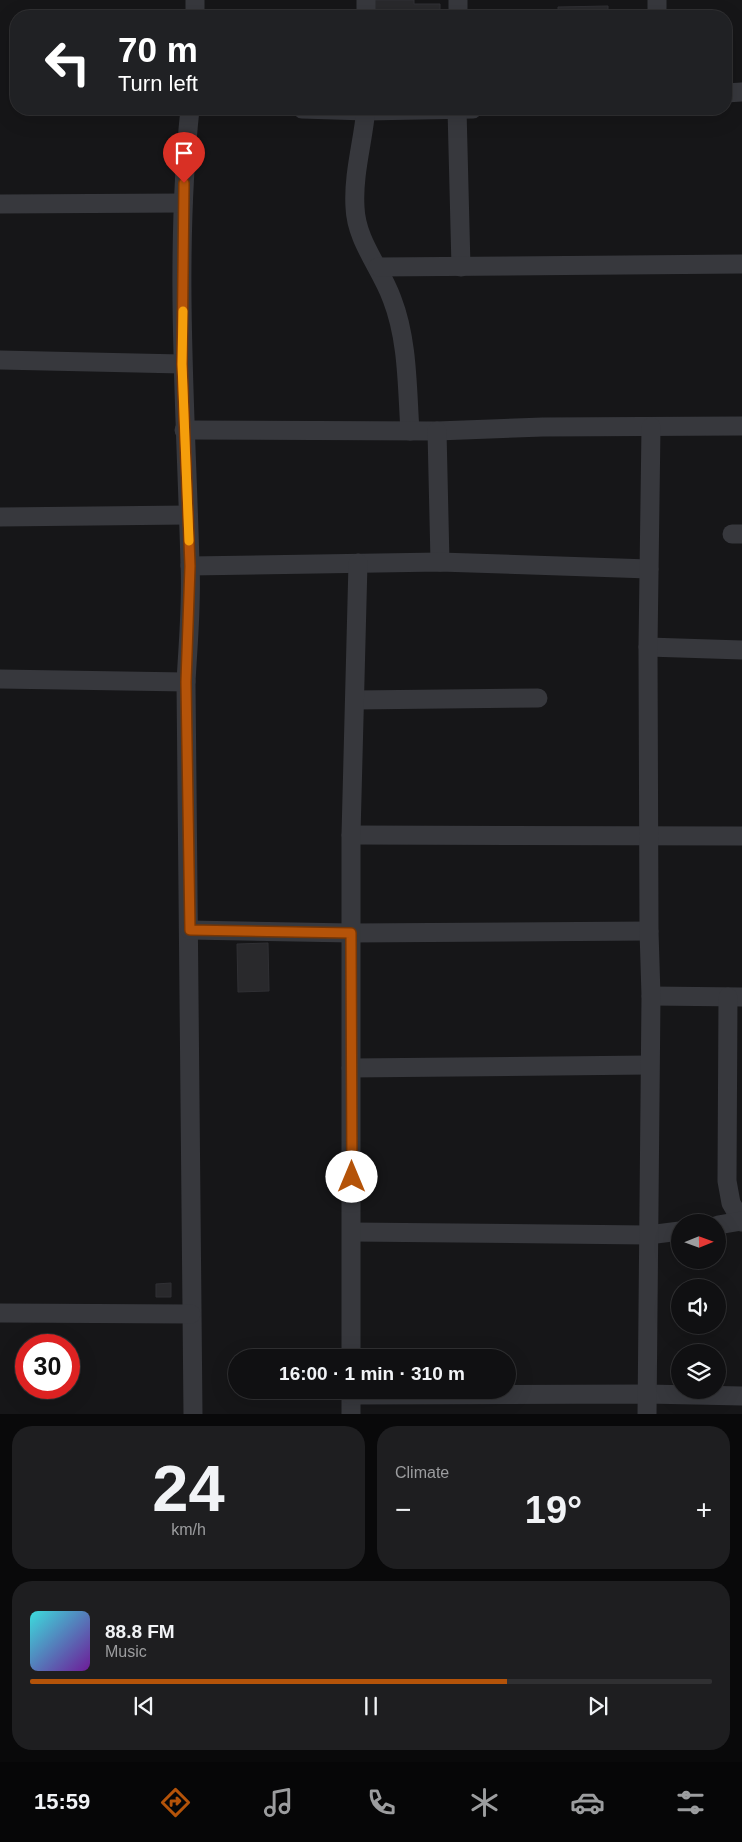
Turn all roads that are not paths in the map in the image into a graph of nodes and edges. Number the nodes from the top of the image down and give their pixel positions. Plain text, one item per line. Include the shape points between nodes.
1 (190, 115) edge
2 (365, 115) edge
3 (457, 115) edge
4 (183, 203) junction
5 (0, 204) edge
6 (742, 264) edge
7 (461, 266) junction
8 (378, 267) junction
9 (0, 360) edge
10 (182, 364) junction
11 (742, 426) edge
12 (651, 427) junction
13 (184, 430) junction
14 (410, 431) junction
15 (437, 431) junction
16 (188, 514) junction
17 (0, 517) edge
18 (440, 562) junction
19 (358, 563) junction
20 (190, 566) junction
21 (649, 569) junction
22 (648, 647) junction
23 (742, 650) edge
24 (0, 679) edge
25 (186, 682) junction
26 (538, 698) dead end
27 (355, 700) junction
28 (351, 835) junction
29 (650, 835) junction
30 (742, 836) edge
31 (190, 930) junction
32 (649, 931) junction
33 (351, 933) junction
34 (651, 996) junction
35 (735, 997) edge
36 (649, 1065) junction
37 (351, 1068) junction
38 (734, 1138) edge
39 (741, 1221) edge
40 (726, 1224) edge
41 (352, 1232) junction
42 (671, 1232) edge
43 (648, 1235) junction
44 (0, 1312) edge
45 (191, 1314) junction
46 (351, 1349) edge
47 (516, 1393) edge
48 (647, 1394) junction
49 (742, 1396) edge
50 (351, 1399) edge
51 (193, 1414) edge
52 (351, 1414) edge
53 (647, 1414) edge

1 - 4 street
2 - 8 street via 356,175 355,209 364,243
3 - 7 street
4 - 5 street
4 - 10 street
6 - 7 street
7 - 8 street
8 - 14 street via 393,299 402,335
9 - 10 street
10 - 13 street
11 - 12 street
12 - 15 street
12 - 21 street
13 - 14 street
13 - 16 street
14 - 15 street
15 - 18 street
16 - 17 street
16 - 20 street
18 - 19 street
18 - 21 street
19 - 20 street
19 - 27 street
20 - 25 street
21 - 22 street
22 - 23 street
22 - 29 street
24 - 25 street
25 - 31 street
26 - 27 street
27 - 28 street
28 - 29 street
28 - 33 street
29 - 30 street
29 - 32 street
31 - 33 street
31 - 45 street
32 - 33 street
32 - 34 street
33 - 37 street
34 - 35 street
34 - 36 street
35 - 38 street
36 - 37 street
36 - 43 street
37 - 41 street
38 - 39 street via 726,1182 731,1203
39 - 40 street
41 - 43 street
41 - 46 street
42 - 43 street
43 - 48 street
44 - 45 street
45 - 51 street
47 - 48 street
48 - 49 street
48 - 53 street
50 - 52 street

